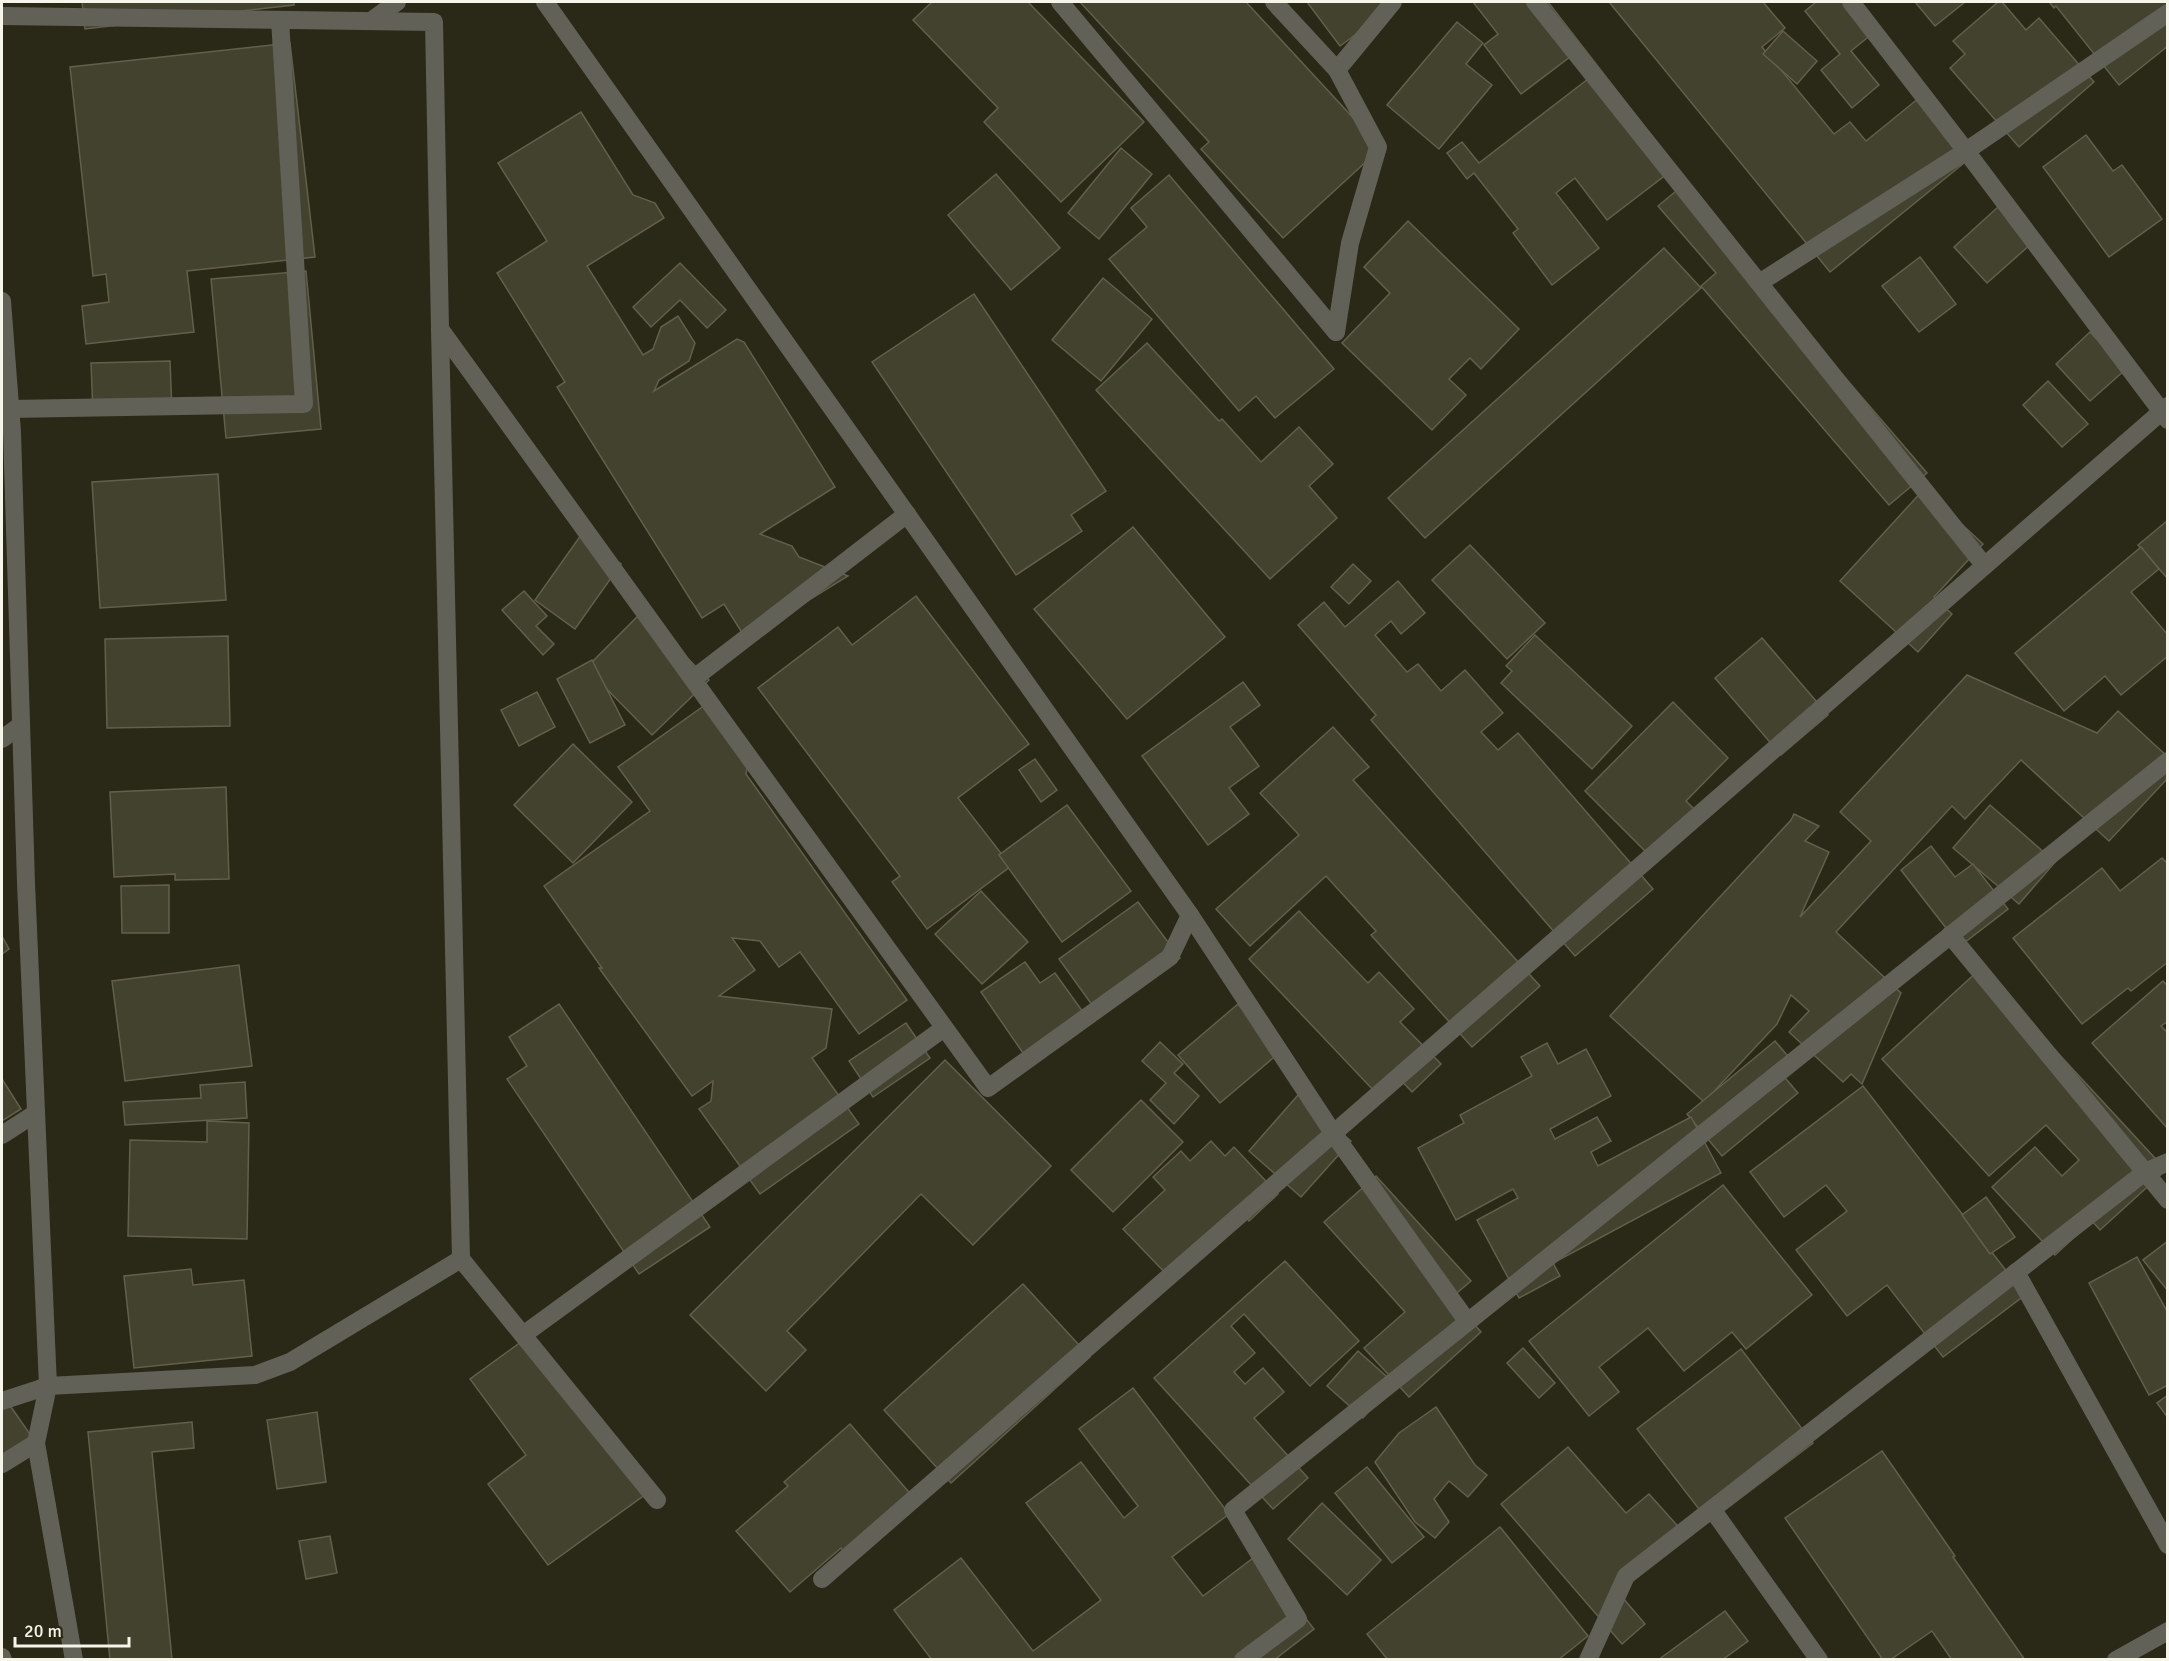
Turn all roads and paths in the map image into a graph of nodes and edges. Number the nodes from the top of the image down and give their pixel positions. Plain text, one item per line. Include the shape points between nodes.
1 (397, 2) edge
2 (545, 2) edge
3 (1060, 2) edge
4 (1274, 2) edge
5 (1393, 2) edge
6 (1536, 2) edge
7 (1851, 2) edge
8 (2168, 13) edge
9 (2, 16) edge
10 (280, 20) junction
11 (371, 21) junction
12 (1337, 70) junction
13 (1966, 151) junction
14 (1760, 283) junction
15 (2, 302) edge
16 (440, 329) junction
17 (10, 409) junction
18 (2165, 413) edge
19 (7, 435) edge
20 (907, 514) junction
21 (1984, 565) junction
22 (693, 679) junction
23 (21, 725) junction
24 (2, 739) edge
25 (2167, 762) edge
26 (1190, 915) junction
27 (1950, 935) junction
28 (944, 1028) junction
29 (36, 1113) junction
30 (1333, 1133) junction
31 (2, 1135) edge
32 (2168, 1162) edge
33 (2145, 1172) junction
34 (2168, 1200) edge
35 (461, 1259) junction
36 (2016, 1272) junction
37 (1467, 1321) junction
38 (523, 1335) junction
39 (48, 1386) junction
40 (2, 1401) edge
41 (36, 1443) junction
42 (2, 1464) edge
43 (657, 1500) dead end
44 (1712, 1509) junction
45 (2168, 1545) edge
46 (822, 1579) dead end
47 (2168, 1630) edge
48 (74, 1659) edge
49 (1243, 1659) edge
50 (1588, 1659) edge
51 (1820, 1659) edge
52 (2116, 1659) edge

1 - 11 street
2 - 20 street
3 - 12 street via 1336,332 1350,243 1378,147
4 - 12 street
5 - 12 street
6 - 14 street
7 - 13 street
8 - 13 street
9 - 10 street
10 - 11 street
10 - 17 street via 304,404
11 - 16 street via 434,22
13 - 14 street
13 - 18 street
14 - 21 street
15 - 17 street
16 - 22 street
16 - 35 street
17 - 19 street
18 - 21 street
19 - 23 street
20 - 22 street
20 - 26 street
21 - 30 street
22 - 28 street
23 - 24 street
23 - 29 street
25 - 27 street
26 - 28 street via 1170,957 988,1088
26 - 30 street
27 - 33 street
27 - 37 street
28 - 38 street
29 - 31 street
29 - 39 street
30 - 37 street
30 - 46 street
32 - 33 street
33 - 34 street
33 - 36 street
35 - 38 street
35 - 39 street via 290,1362 255,1375
36 - 44 street
36 - 45 street
37 - 49 street via 1233,1509 1298,1619
38 - 43 street
39 - 40 street
39 - 41 street
41 - 42 street
41 - 48 street
44 - 50 street via 1626,1576
44 - 51 street
47 - 52 street

